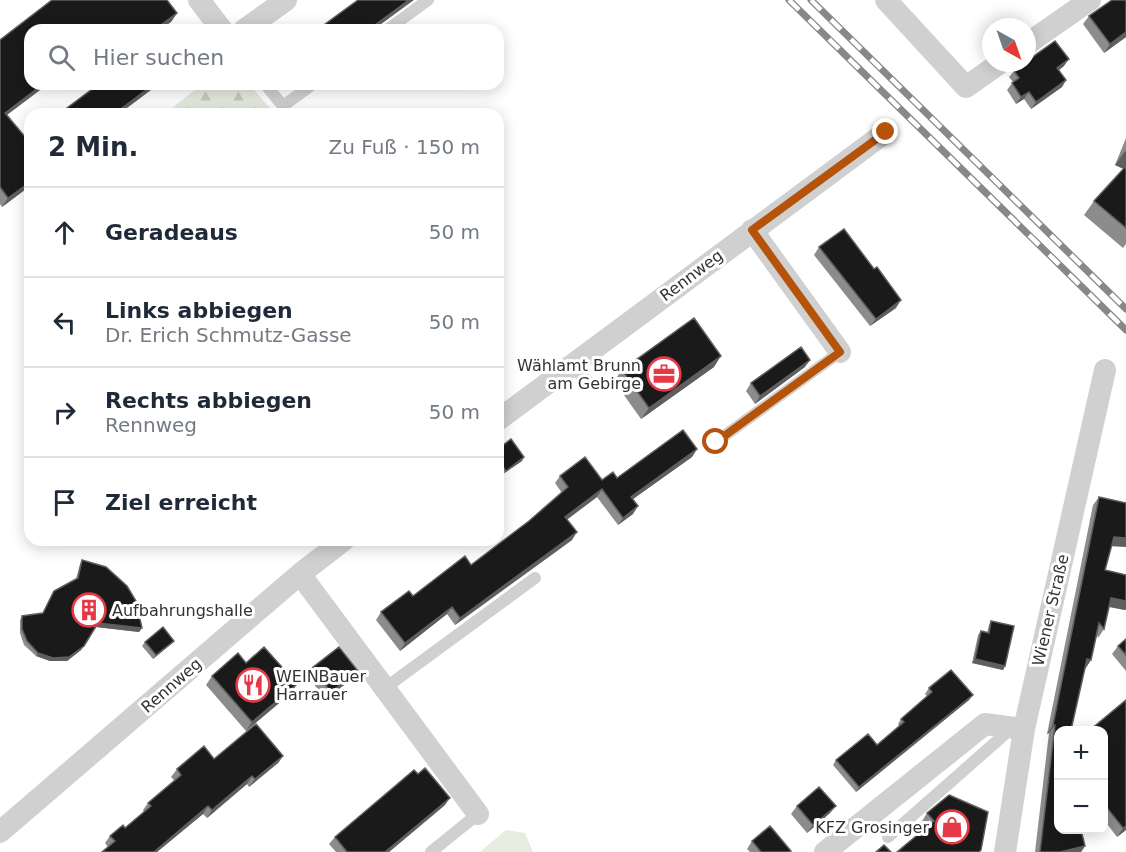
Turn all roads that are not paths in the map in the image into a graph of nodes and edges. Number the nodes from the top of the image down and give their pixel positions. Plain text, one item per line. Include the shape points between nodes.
1 (199, 0) edge
2 (286, 0) edge
3 (428, 0) edge
4 (886, 0) edge
5 (1090, 0) edge
6 (217, 24) edge
7 (252, 24) edge
8 (395, 24) edge
9 (1036, 38) edge
10 (987, 72) edge
11 (270, 90) edge
12 (305, 90) edge
13 (886, 132) dead end
14 (752, 230) junction
15 (840, 352) joint
16 (569, 365) junction
17 (1105, 370) dead end
18 (589, 382) dead end
19 (504, 415) edge
20 (716, 442) dead end
21 (336, 546) edge
22 (300, 574) junction
23 (535, 578) dead end
24 (385, 688) junction
25 (1018, 728) junction
26 (478, 814) joint
27 (0, 832) edge
28 (888, 837) dead end
29 (431, 852) edge
30 (825, 852) edge
31 (1005, 852) edge

1 - 6 street
2 - 7 street
3 - 8 lane
4 - 10 street via 966,87
5 - 9 street
11 - 12 lane via 283,106
13 - 14 street, Rennweg
14 - 15 street
14 - 16 street, Rennweg
15 - 20 lane
16 - 18 lane
16 - 19 street, Rennweg
17 - 25 street, Wiener Straße
21 - 22 street, Rennweg
22 - 24 street
22 - 27 street, Rennweg
23 - 24 lane
24 - 26 street
25 - 28 lane
25 - 30 street via 985,724
25 - 31 street, Wiener Straße
26 - 29 lane

